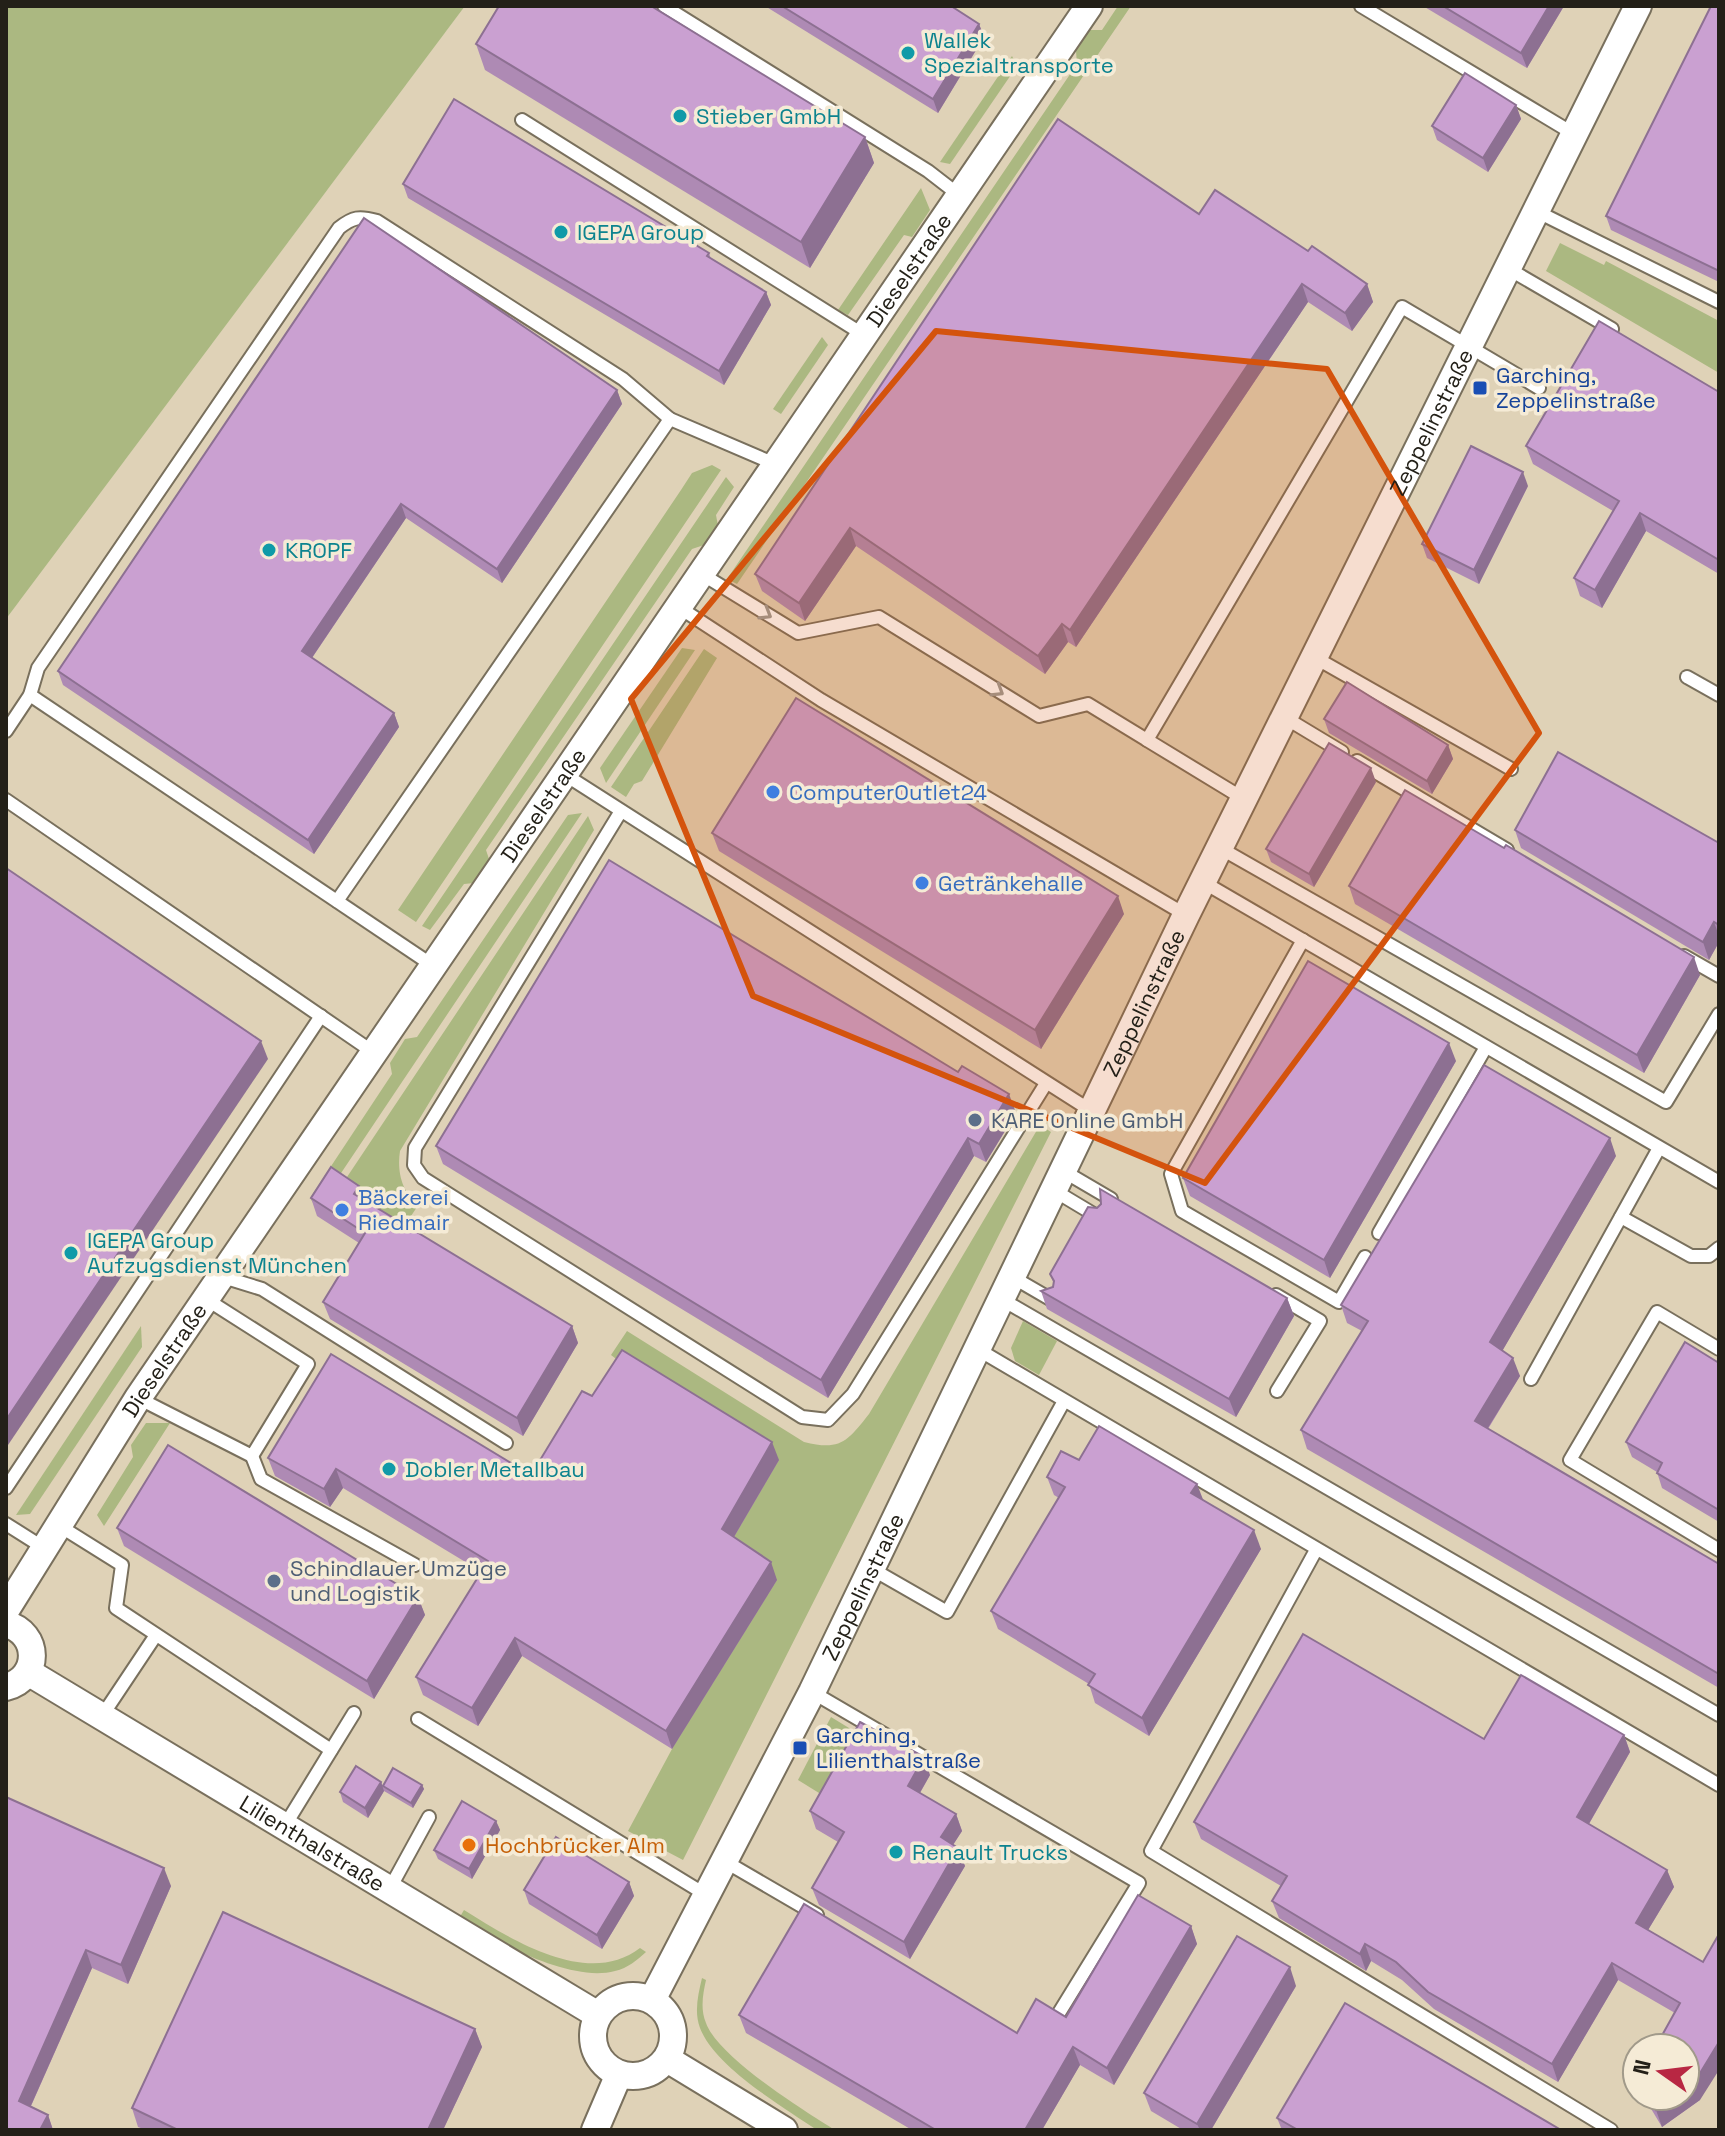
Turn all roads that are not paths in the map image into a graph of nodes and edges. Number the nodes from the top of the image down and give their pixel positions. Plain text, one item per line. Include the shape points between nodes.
1 (664, 6) edge
2 (1089, 6) edge
3 (1361, 6) edge
4 (1638, 6) edge
5 (522, 120) dead end
6 (1574, 134) junction
7 (959, 195) junction
8 (1536, 211) junction
9 (1507, 268) junction
10 (1719, 302) edge
11 (864, 335) junction
12 (1626, 338) edge
13 (1469, 346) junction
14 (1539, 388) dead end
15 (670, 419) junction
16 (775, 464) junction
17 (700, 573) junction
18 (677, 606) junction
19 (1314, 657) junction
20 (1687, 677) dead end
21 (30, 695) junction
22 (1719, 695) edge
23 (1284, 717) junction
24 (6, 731) edge
25 (1147, 740) junction
26 (1511, 769) dead end
27 (564, 774) junction
28 (1244, 799) junction
29 (6, 800) edge
30 (621, 811) junction
31 (1220, 848) junction
32 (1515, 855) edge
33 (1203, 882) junction
34 (337, 901) junction
35 (1186, 915) junction
36 (1303, 940) junction
37 (1678, 952) edge
38 (432, 965) junction
39 (1719, 976) edge
40 (1719, 1014) edge
41 (321, 1016) junction
42 (1486, 1047) junction
43 (373, 1052) junction
44 (1045, 1085) junction
45 (1093, 1112) junction
46 (1659, 1148) junction
47 (1060, 1182) junction
48 (1719, 1182) edge
49 (1118, 1203) edge
50 (1621, 1217) junction
51 (1100, 1218) edge
52 (1379, 1233) dead end
53 (1719, 1248) edge
54 (1365, 1257) edge
55 (220, 1276) junction
56 (1008, 1289) junction
57 (1266, 1290) edge
58 (205, 1299) junction
59 (1052, 1300) edge
60 (1719, 1349) edge
61 (979, 1350) junction
62 (1531, 1379) dead end
63 (1277, 1391) dead end
64 (138, 1398) junction
65 (1064, 1401) junction
66 (506, 1443) dead end
67 (252, 1456) junction
68 (6, 1488) edge
69 (6, 1524) edge
70 (58, 1525) junction
71 (44, 1548) junction
72 (1316, 1550) junction
73 (1719, 1550) edge
74 (415, 1565) dead end
75 (872, 1569) junction
76 (6, 1610) edge
77 (6, 1624) edge
78 (156, 1635) junction
79 (28, 1672) junction
80 (6, 1687) edge
81 (812, 1692) junction
82 (354, 1713) dead end
83 (1719, 1715) edge
84 (102, 1716) junction
85 (418, 1719) dead end
86 (331, 1750) junction
87 (1719, 1785) edge
88 (429, 1817) dead end
89 (284, 1827) junction
90 (726, 1862) junction
91 (389, 1890) junction
92 (708, 1896) junction
93 (828, 1922) edge
94 (652, 2000) junction
95 (1059, 2013) edge
96 (598, 2015) junction
97 (667, 2059) junction
98 (619, 2074) junction
99 (595, 2130) edge
100 (784, 2130) edge
101 (1611, 2130) edge

1 - 7 lane
2 - 7 street, Dieselstraße
3 - 6 lane
4 - 6 street, Zeppelinstraße
5 - 11 lane
6 - 8 street, Zeppelinstraße
7 - 11 street, Dieselstraße
8 - 9 street, Zeppelinstraße
8 - 10 lane
9 - 12 lane
9 - 13 street, Zeppelinstraße
11 - 16 street, Dieselstraße
13 - 14 lane
13 - 19 street, Zeppelinstraße
13 - 25 lane via 1402,307
15 - 16 lane
15 - 21 lane via 623,379 377,221 351,218 339,228 38,668
15 - 34 lane
16 - 17 street, Dieselstraße
17 - 18 street, Dieselstraße
17 -> 25 lane via 798,633 879,617 1039,716 1088,704
18 - 27 street, Dieselstraße
18 - 35 lane via 821,700
19 - 23 street, Zeppelinstraße
19 - 26 lane
20 - 22 lane
21 - 24 lane
21 - 34 lane
23 - 28 street, Zeppelinstraße
23 - 32 lane
25 - 28 lane
27 - 30 lane
27 - 38 street, Dieselstraße
28 - 31 street, Zeppelinstraße
29 - 41 lane
30 - 44 lane
30 - 44 lane via 415,1148 414,1165 423,1178 802,1417 828,1420 853,1394
31 - 33 street, Zeppelinstraße
31 - 40 lane via 1666,1102
33 - 35 street, Zeppelinstraße
33 - 36 lane
34 - 38 lane
35 - 45 street, Zeppelinstraße
36 - 42 lane
36 - 54 lane via 1171,1174 1182,1211 1339,1302
37 - 39 lane
38 - 43 street, Dieselstraße
41 - 43 lane
41 - 68 lane
42 - 46 lane
42 - 52 lane
43 - 55 street, Dieselstraße
44 - 45 lane
45 - 47 street, Zeppelinstraße
46 - 48 lane
46 - 50 lane
47 - 49 lane
47 - 51 lane
47 - 56 street, Zeppelinstraße
50 - 53 lane via 1691,1256 1709,1256
50 - 62 lane
55 - 58 street, Dieselstraße
55 - 66 lane via 262,1289
56 - 59 lane
56 - 61 street, Zeppelinstraße
56 - 83 lane
57 - 63 lane via 1320,1321
58 - 64 street, Dieselstraße
58 - 67 lane via 308,1364
60 - 73 lane via 1657,1312 1570,1460
61 - 65 lane
61 - 75 street, Zeppelinstraße
64 - 67 lane
64 - 70 street, Dieselstraße
65 - 72 lane
65 - 75 lane via 947,1612
67 - 74 lane via 261,1479
69 - 71 lane
70 - 71 street, Dieselstraße
70 - 78 lane via 122,1565 116,1608
71 - 76 street, Dieselstraße
72 - 87 lane
72 - 101 lane via 1151,1851
75 - 81 street, Zeppelinstraße
77 - 79 street via 30,1643
78 - 84 lane
78 - 86 lane
79 - 80 street
79 - 84 street, Lilienthalstraße
81 - 90 street, Zeppelinstraße
81 - 95 lane via 1139,1883
82 - 86 lane
84 - 89 street, Lilienthalstraße
85 - 92 lane
86 - 89 lane
88 - 91 lane
89 - 91 street, Lilienthalstraße
90 - 92 street, Zeppelinstraße
90 - 93 lane
91 - 96 street, Lilienthalstraße
92 - 94 street, Zeppelinstraße
94 - 96 street via 616,1999
94 - 97 street via 663,2008 674,2033
96 - 98 street via 594,2050
97 - 98 street via 650,2073
97 - 100 street
98 - 99 street

